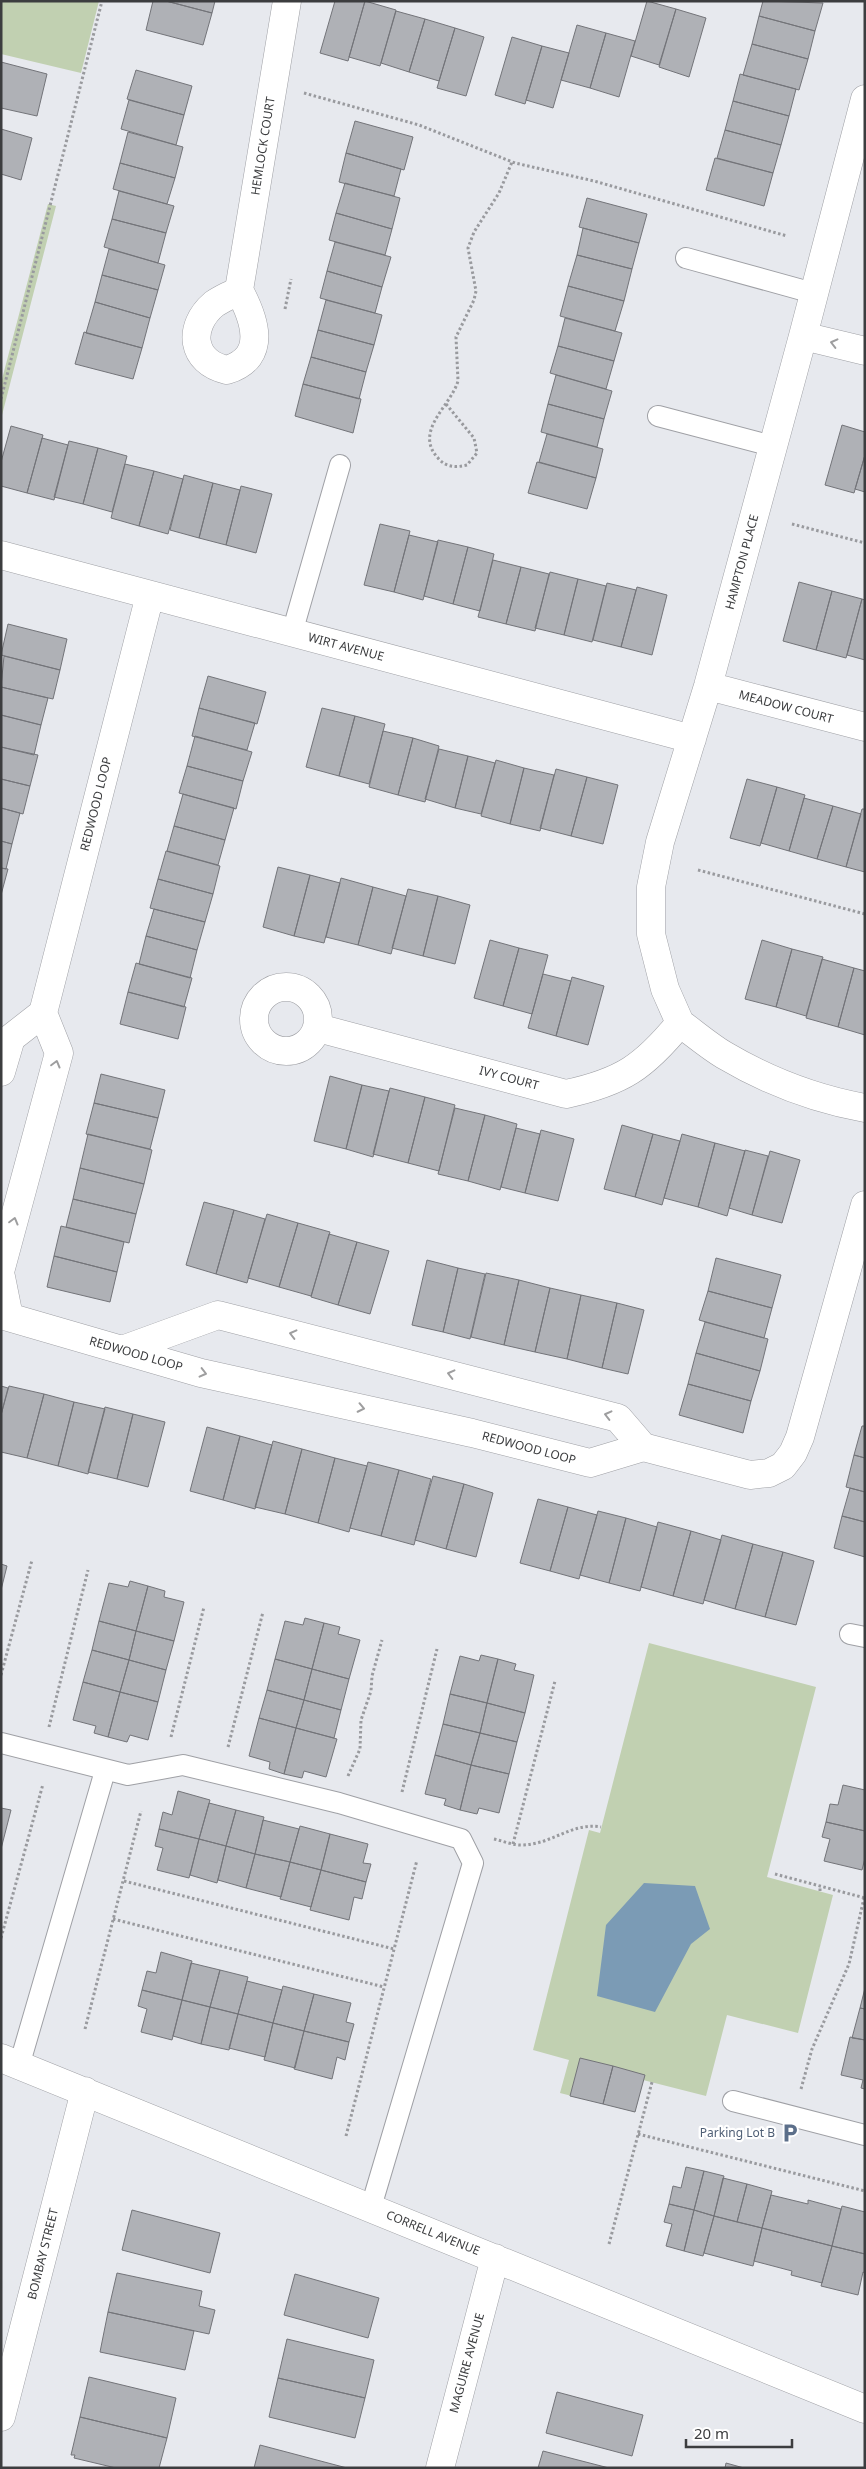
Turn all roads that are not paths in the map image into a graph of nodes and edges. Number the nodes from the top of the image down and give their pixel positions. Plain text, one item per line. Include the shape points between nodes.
1 (287, 1) edge
2 (865, 99) edge
3 (686, 258) dead end
4 (239, 290) dead end
5 (813, 293) junction
6 (804, 336) junction
7 (865, 351) edge
8 (658, 416) dead end
9 (772, 446) junction
10 (340, 465) dead end
11 (1, 556) edge
12 (150, 595) junction
13 (292, 633) junction
14 (708, 686) junction
15 (865, 727) edge
16 (692, 739) junction
17 (42, 1014) junction
18 (680, 1023) junction
19 (318, 1028) dead end
20 (1, 1072) edge
21 (865, 1108) edge
22 (865, 1205) edge
23 (1, 1268) edge
24 (1, 1277) edge
25 (5, 1316) edge
26 (122, 1350) junction
27 (643, 1447) junction
28 (1, 1743) edge
29 (105, 1771) junction
30 (10, 2062) edge
31 (86, 2091) junction
32 (733, 2101) dead end
33 (865, 2135) edge
34 (370, 2207) junction
35 (495, 2258) junction
36 (865, 2409) edge
37 (1, 2417) edge
38 (440, 2468) edge

1 - 4 street, HEMLOCK COURT
2 - 5 street, HAMPTON PLACE
3 - 5 lane
5 - 6 street, HAMPTON PLACE
7 -> 6 street
6 - 9 street, HAMPTON PLACE
8 - 9 lane
9 - 14 street, HAMPTON PLACE
10 - 13 lane
11 - 12 street, WIRT AVENUE
12 - 13 street, WIRT AVENUE
12 - 17 street, REDWOOD LOOP
13 - 16 street, WIRT AVENUE
14 - 15 street, MEADOW COURT
14 - 16 street, HAMPTON PLACE
16 - 18 street, HAMPTON PLACE via 660,842 651,887 651,934 666,989
17 - 20 street via 10,1038
23 -> 17 street via 59,1053
18 - 19 street, IVY COURT via 658,1050 634,1070 598,1087 566,1094
18 - 21 street via 723,1055 774,1081 834,1102
22 - 27 street via 800,1437 783,1466 769,1473 750,1475
24 - 25 street, REDWOOD LOOP
25 - 26 street, REDWOOD LOOP
26 -> 27 street, REDWOOD LOOP via 201,1373 472,1433 590,1463
27 -> 26 street via 618,1418 218,1315
28 - 29 lane
29 - 30 lane
29 - 34 lane via 128,1775 183,1765 339,1803 461,1839 473,1863
30 - 31 street, CORRELL AVENUE
31 - 34 street, CORRELL AVENUE
31 - 37 street, BOMBAY STREET
32 - 33 lane
34 - 35 street, CORRELL AVENUE
35 - 36 street, CORRELL AVENUE
35 - 38 street, MAGUIRE AVENUE

